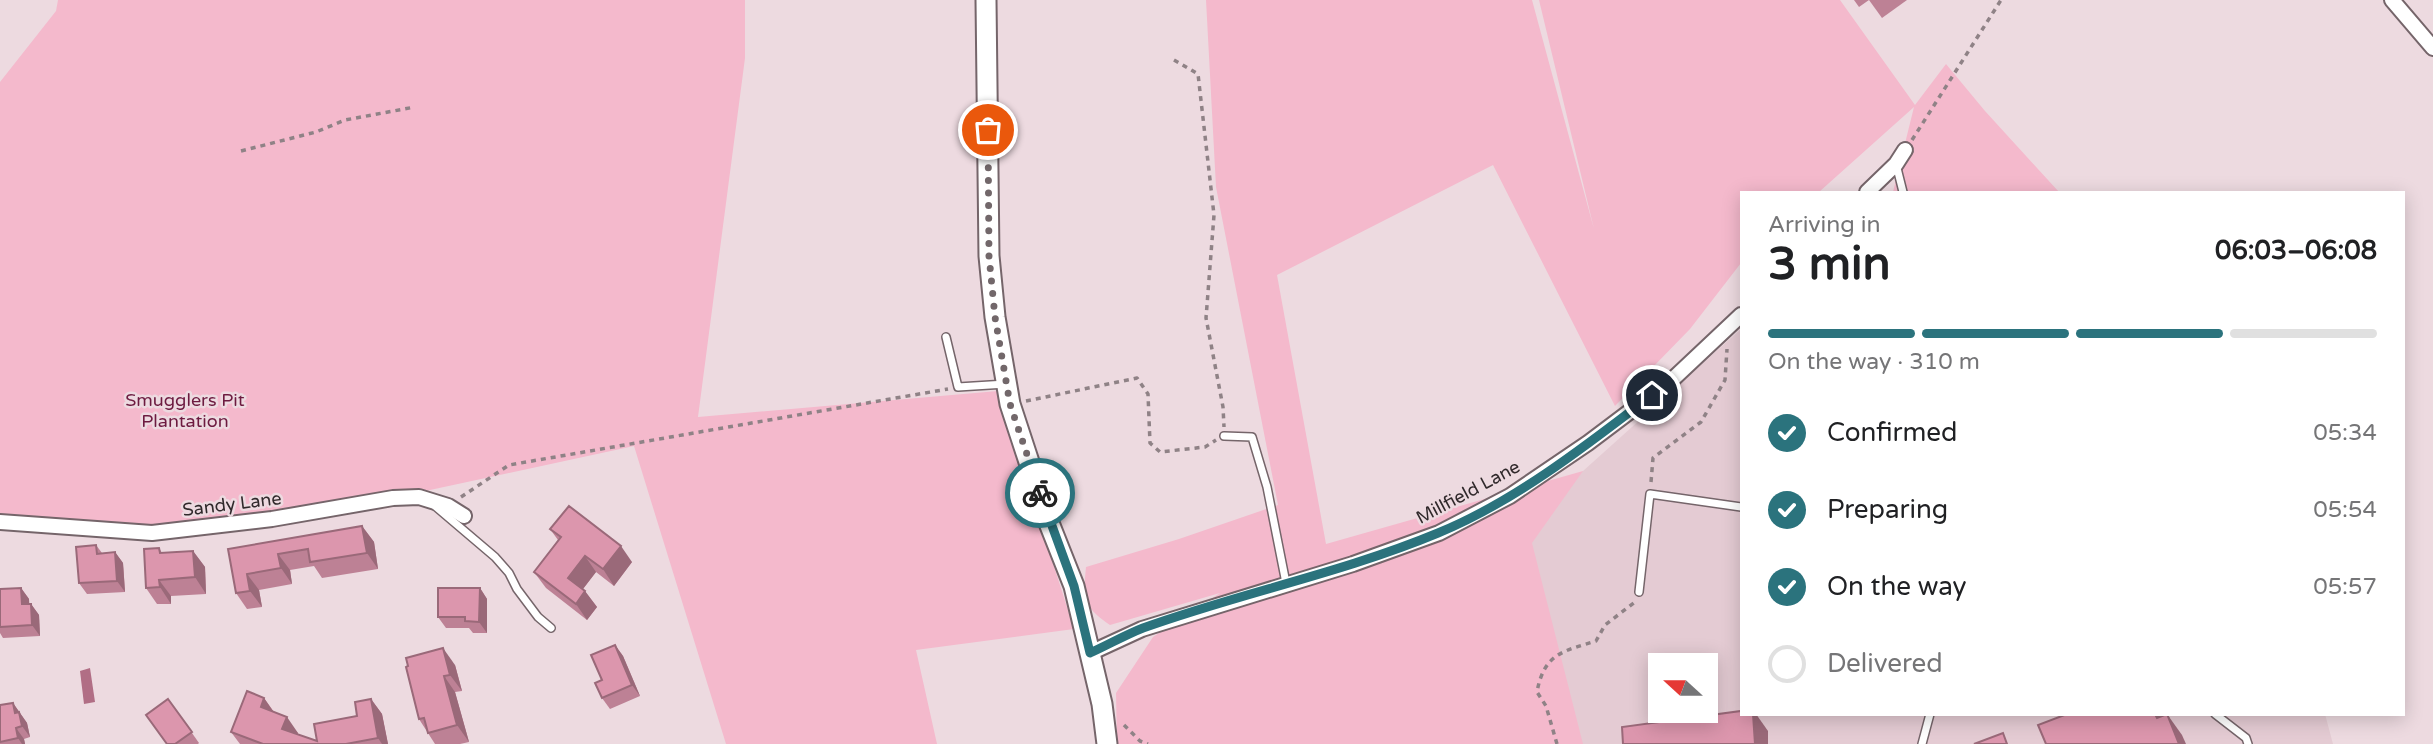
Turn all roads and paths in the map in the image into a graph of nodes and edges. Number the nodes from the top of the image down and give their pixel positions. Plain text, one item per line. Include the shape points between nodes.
1 (986, 0) edge
2 (2001, 0) edge
3 (2392, 0) edge
4 (2433, 48) edge
5 (1174, 61) dead end
6 (415, 107) dead end
7 (1905, 150) joint
8 (241, 151) dead end
9 (1896, 164) junction
10 (1868, 191) edge
11 (1903, 191) edge
12 (1740, 316) edge
13 (946, 337) dead end
14 (1734, 344) dead end
15 (1007, 384) junction
16 (958, 387) junction
17 (1010, 404) junction
18 (1224, 436) junction
19 (1650, 494) junction
20 (429, 500) junction
21 (447, 506) junction
22 (1740, 507) edge
23 (464, 516) dead end
24 (0, 522) edge
25 (1286, 583) junction
26 (1639, 592) joint
27 (551, 628) dead end
28 (1090, 653) junction
29 (1929, 716) edge
30 (2218, 716) edge
31 (1107, 744) edge
32 (1557, 744) edge
33 (1922, 744) edge
34 (2248, 744) edge

1 - 15 street via 989,256
2 - 7 path
3 - 4 street
5 - 18 path via 1198,74 1214,215 1206,318
6 - 8 path via 345,120
7 - 9 street
9 - 10 street
9 - 11 lane
12 - 25 street, Millfield Lane via 1673,379 1510,496 1439,533
13 - 16 lane
14 - 19 path via 1726,349 1725,380 1701,422 1653,458
15 - 16 lane
15 - 17 street
16 - 21 path via 509,466
17 - 18 path via 1138,378 1148,394 1150,443 1160,452 1205,447
17 - 28 street via 1074,586
18 - 25 lane via 1252,437
19 - 22 lane
19 - 26 lane
20 - 21 street, Sandy Lane
20 - 24 street, Sandy Lane via 393,498 152,533
20 - 27 lane via 495,557
21 - 23 street, Sandy Lane
25 - 28 street, Millfield Lane via 1142,629
26 - 32 path via 1634,602 1605,625 1597,640 1556,654 1540,677 1537,692
28 - 31 street
29 - 33 lane
30 - 34 lane

